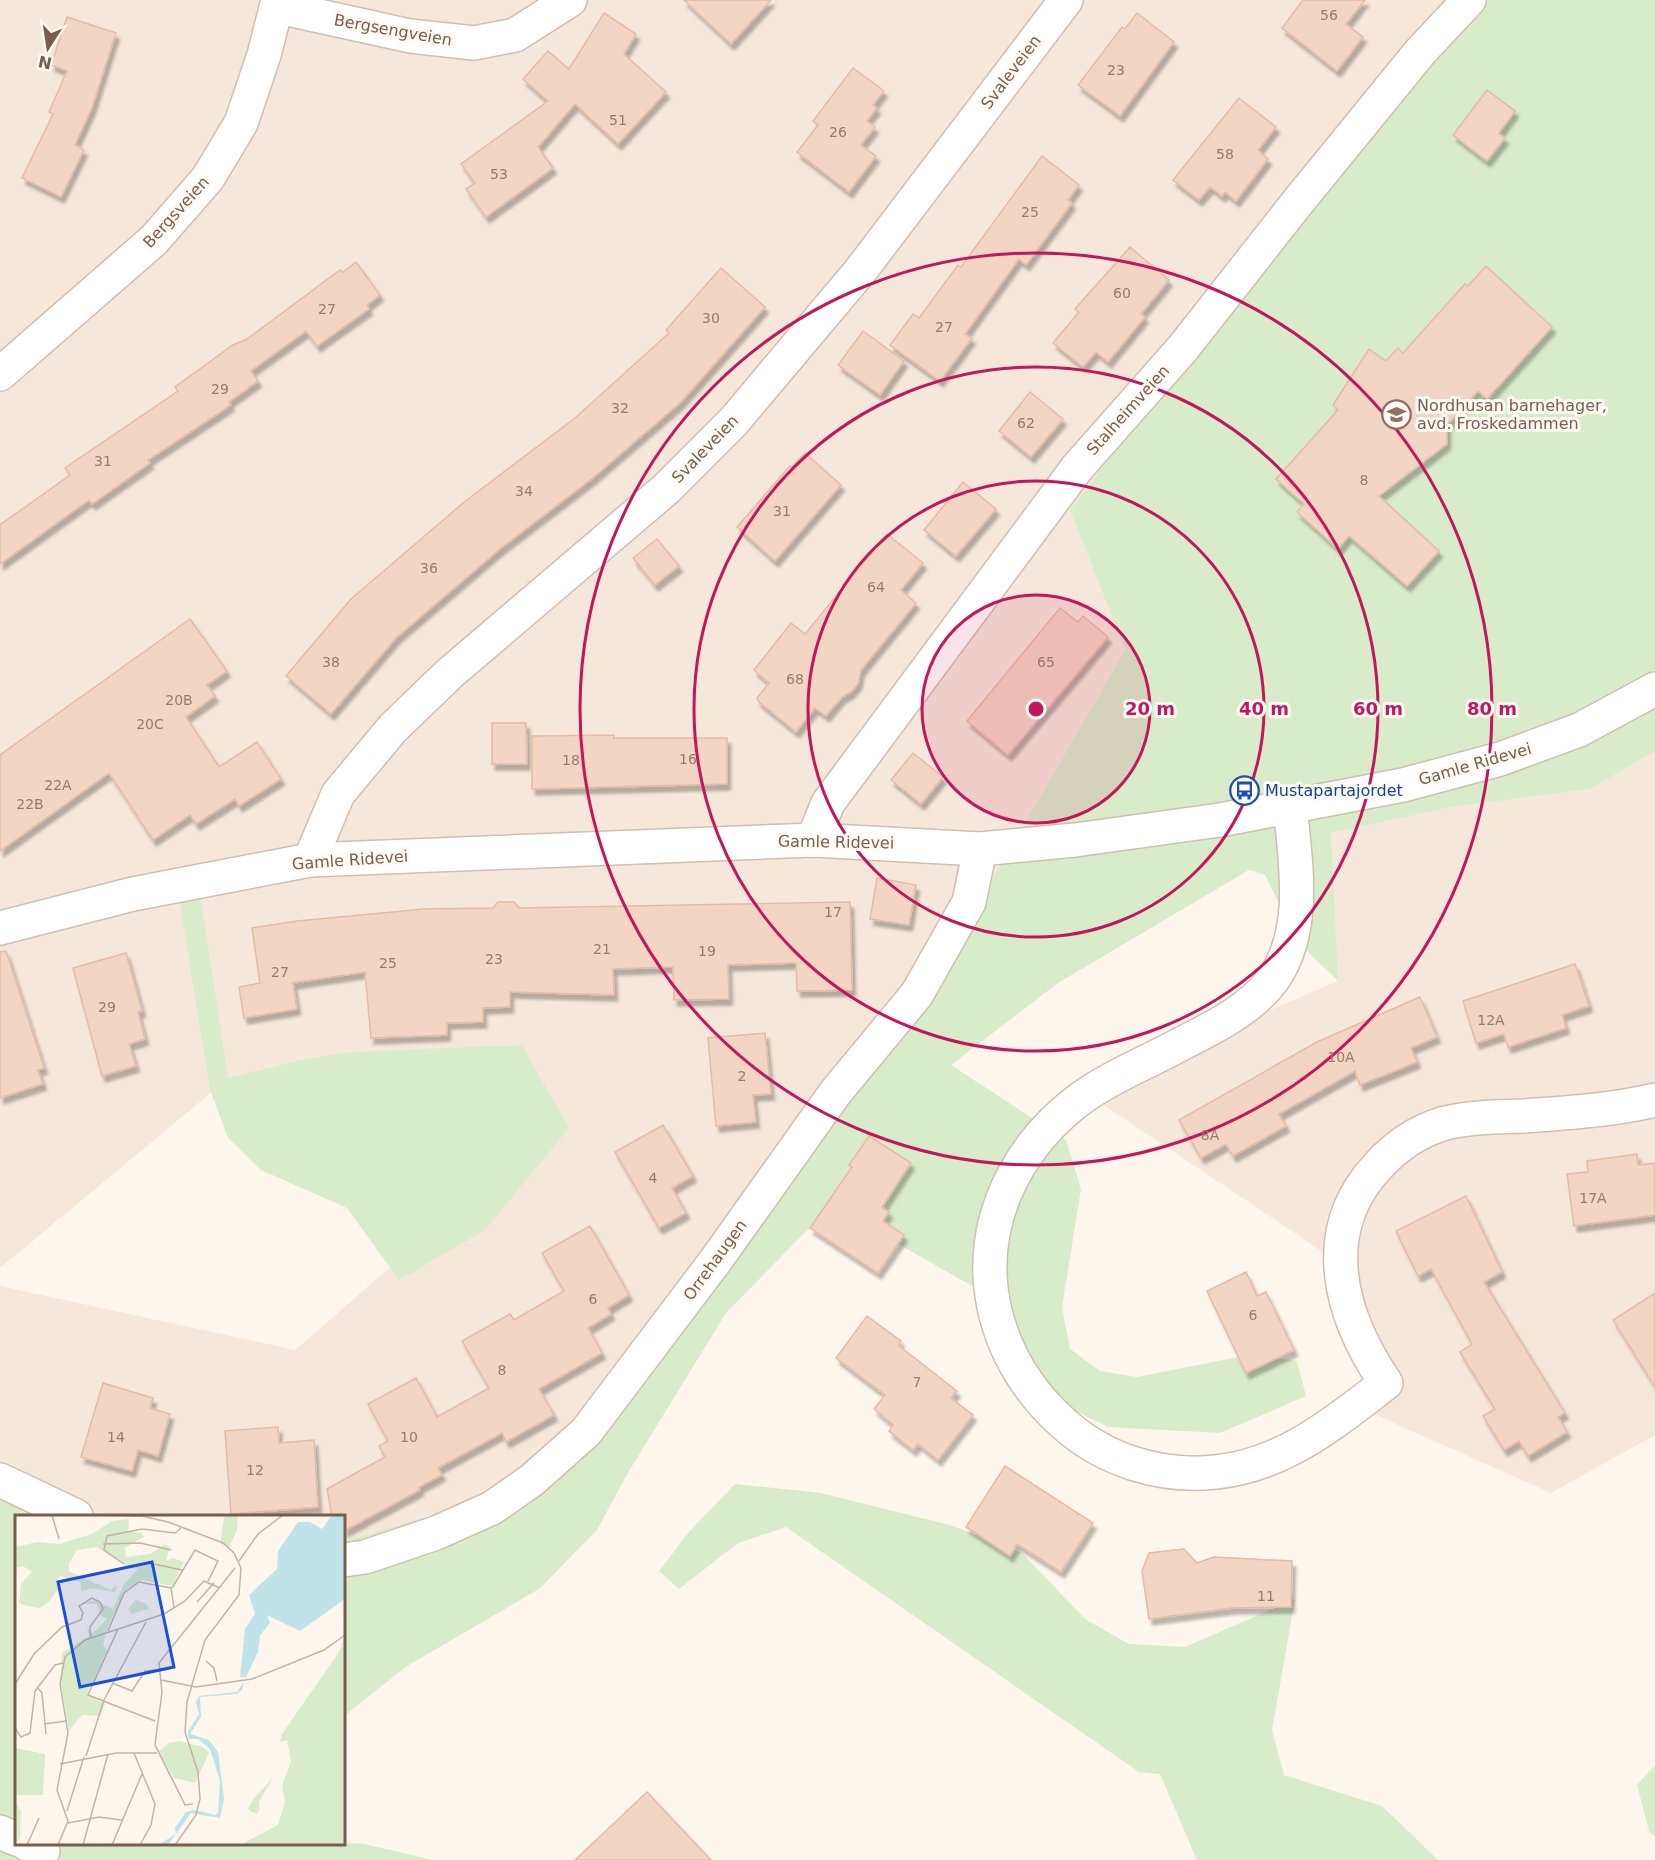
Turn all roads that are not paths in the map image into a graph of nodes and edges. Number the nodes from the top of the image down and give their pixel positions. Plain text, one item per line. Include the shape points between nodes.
1 (570, 0) edge
2 (1066, 0) edge
3 (1470, 0) edge
4 (278, 3) edge
5 (0, 374) edge
6 (1655, 689) edge
7 (1290, 804) junction
8 (813, 840) junction
9 (980, 849) junction
10 (310, 860) junction
11 (0, 928) edge
12 (1655, 1100) edge
13 (0, 1480) edge
14 (74, 1515) edge
15 (345, 1560) edge
16 (0, 1832) edge
17 (15, 1838) edge

1 - 4 street, Bergsengveien via 515,35 474,44 410,36
2 - 10 street, Svaleveien via 861,270 734,421 666,489 449,674 393,728 338,794
3 - 8 street, Stalheimveien via 1421,51 1184,348 1077,468 828,802
4 - 5 street, Bergsveien via 242,123 208,178 154,240
6 - 7 street, Gamle Ridevei via 1580,730 1500,759 1403,784
7 - 9 street, Gamle Ridevei via 1220,820
7 - 12 street via 1297,919 1287,956 1274,979 1234,1014 1079,1100 1049,1126 1022,1159 1003,1195 992,1232 990,1268 995,1317 1020,1374 1061,1422 1104,1453 1142,1467 1204,1473 1257,1464 1320,1433 1386,1383 1363,1345 1349,1310 1340,1250 1351,1204 1388,1155 1411,1138 1442,1124
8 - 9 street, Gamle Ridevei
8 - 10 street, Gamle Ridevei
9 - 15 street, Orrehaugen via 969,902 917,994 835,1093 586,1432 492,1508 426,1536
10 - 11 street, Gamle Ridevei via 134,894
13 - 14 street
16 - 17 street

